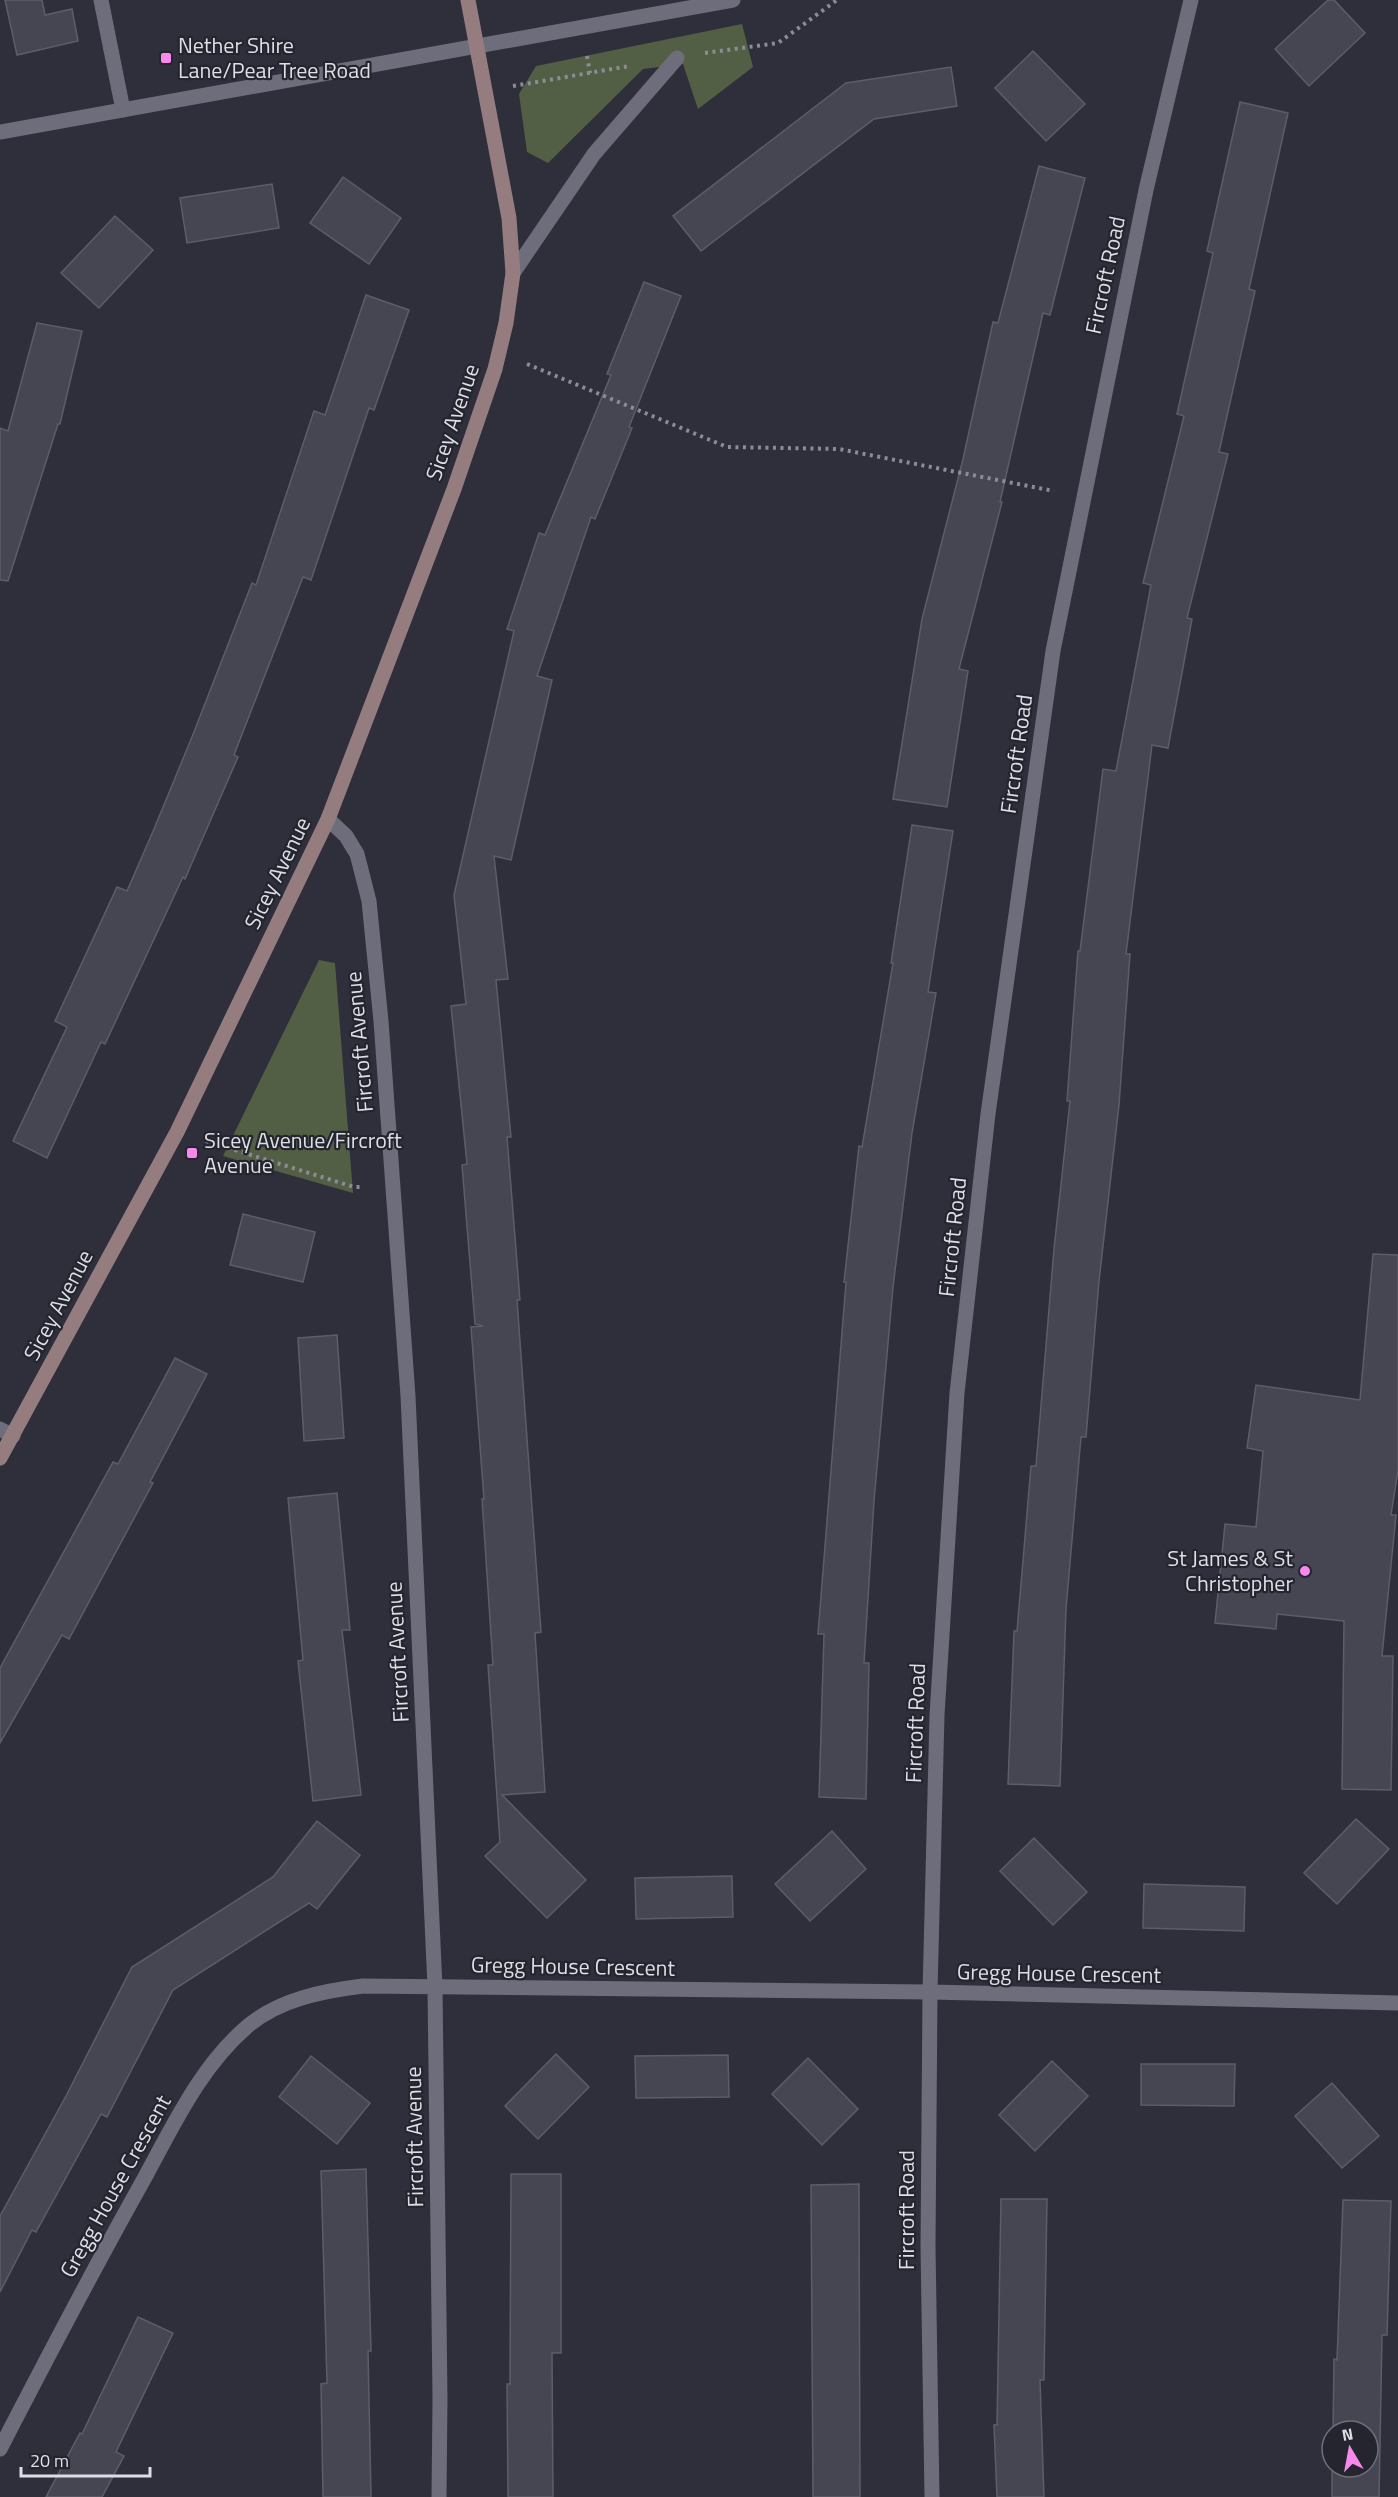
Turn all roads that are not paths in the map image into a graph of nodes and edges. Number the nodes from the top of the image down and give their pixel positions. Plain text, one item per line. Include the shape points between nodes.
1 (102, 0) edge
2 (468, 0) edge
3 (733, 0) edge
4 (1191, 0) edge
5 (475, 46) junction
6 (677, 58) dead end
7 (123, 110) junction
8 (0, 132) edge
9 (513, 273) junction
10 (328, 819) junction
11 (6, 1432) edge
12 (0, 1458) edge
13 (435, 1987) junction
14 (930, 1992) junction
15 (1398, 2003) edge
16 (0, 2449) edge
17 (439, 2497) edge
18 (932, 2497) edge

1 - 7 street
2 - 5 street, Sicey Avenue
3 - 5 street
4 - 14 street, Fircroft Road via 1146,190 1053,651 988,1114 957,1393 937,1715
5 - 7 street
5 - 9 street, Sicey Avenue via 509,218
6 - 9 street, Sicey Avenue via 594,154
7 - 8 street
9 - 10 street, Sicey Avenue via 499,352 454,489
10 - 11 street, Sicey Avenue via 177,1132
10 - 13 street, Fircroft Avenue via 346,836 357,854 369,901 408,1396
11 - 12 street, Sicey Avenue
13 - 14 street, Gregg House Crescent
13 - 16 street, Gregg House Crescent via 363,1986 323,1991 287,2003 249,2025 225,2050 187,2101
13 - 17 street, Fircroft Avenue
14 - 15 street, Gregg House Crescent
14 - 18 street, Fircroft Road via 928,2246

